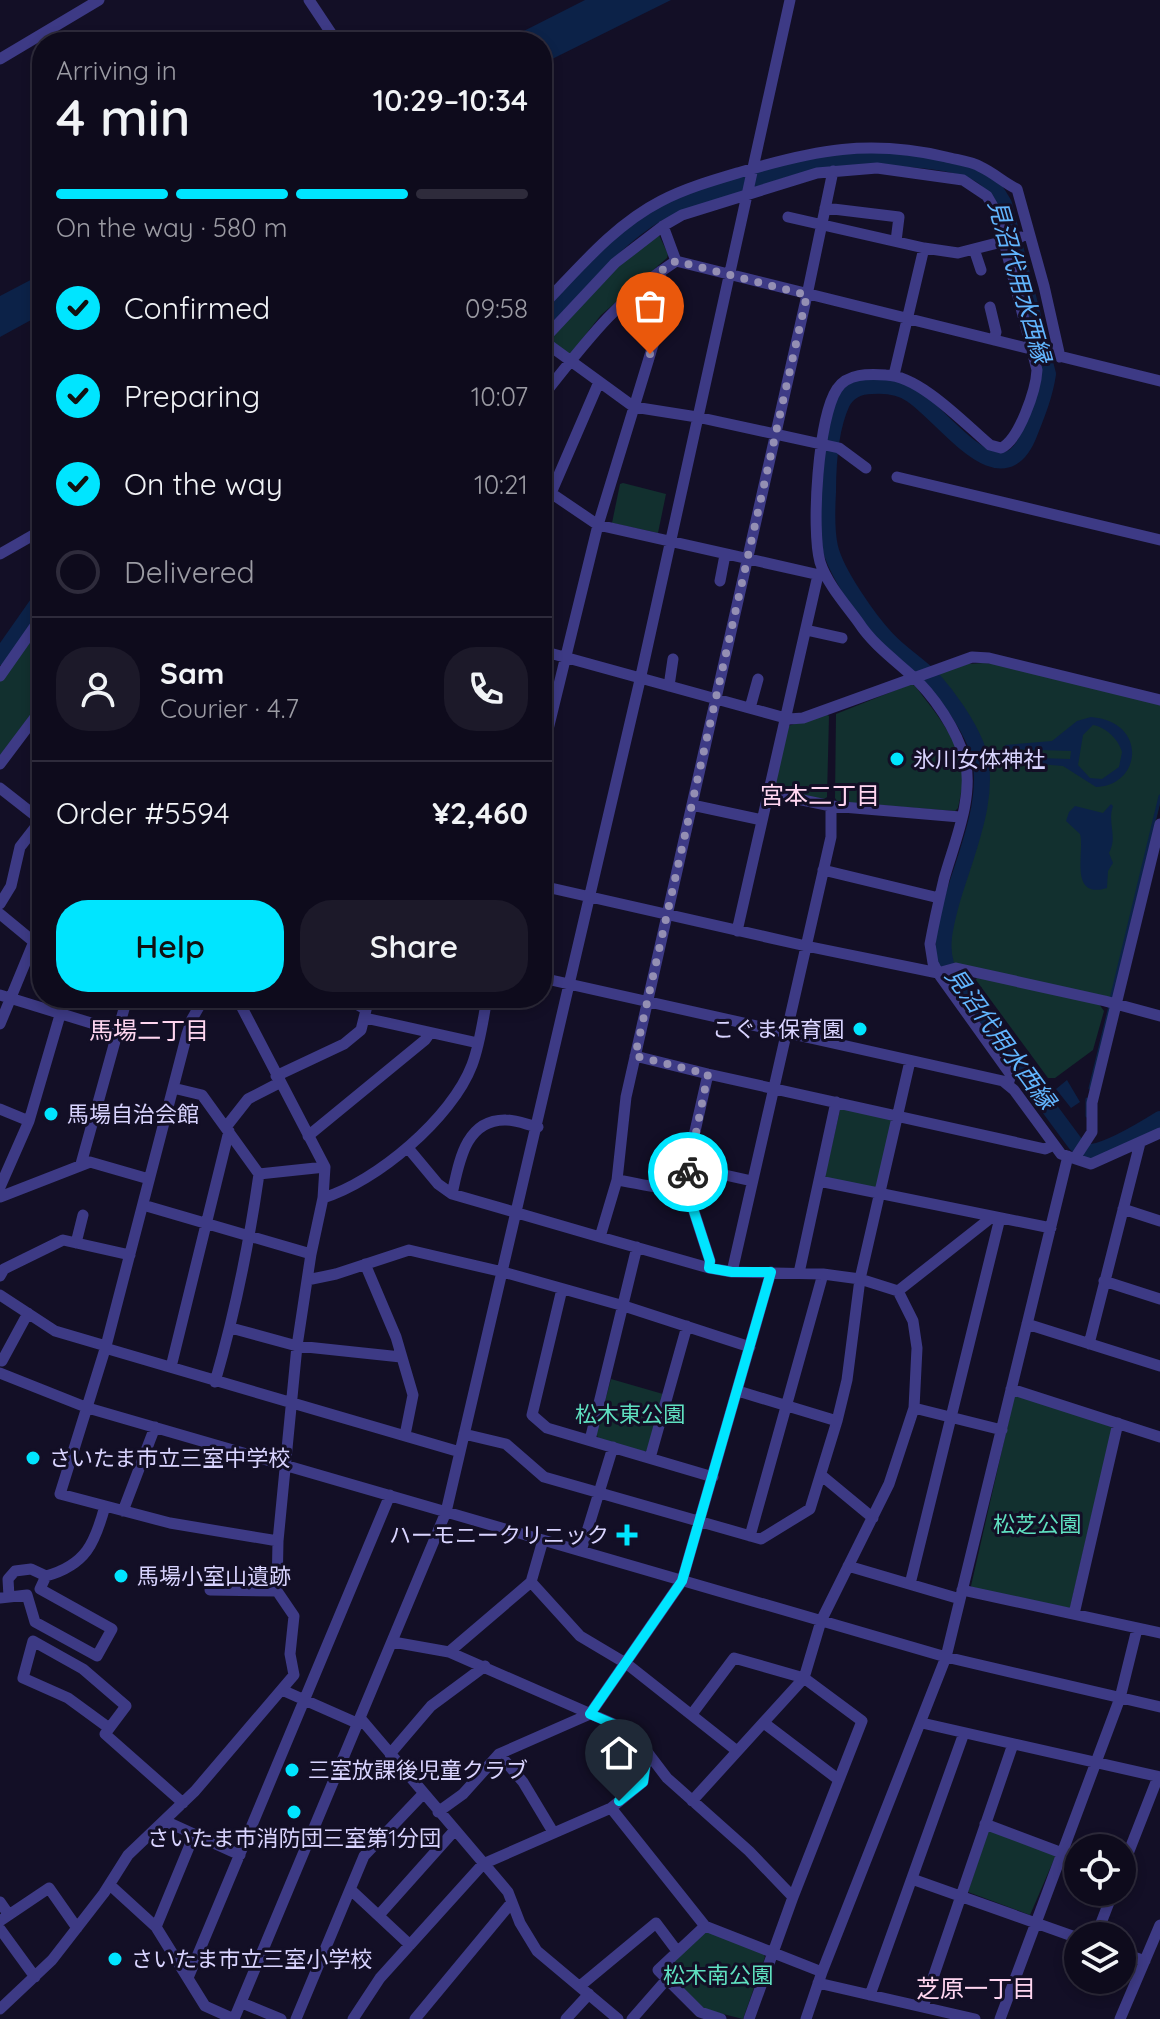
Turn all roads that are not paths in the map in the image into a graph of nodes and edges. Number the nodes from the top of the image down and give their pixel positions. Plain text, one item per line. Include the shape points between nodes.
1 (99, 0) edge
2 (309, 0) edge
3 (790, 0) edge
4 (45, 32) edge
5 (330, 32) edge
6 (32, 40) edge
7 (0, 59) edge
8 (833, 171) junction
9 (751, 172) junction
10 (747, 191) junction
11 (825, 208) junction
12 (788, 217) dead end
13 (822, 224) junction
14 (663, 226) junction
15 (1013, 239) junction
16 (896, 241) junction
17 (924, 248) junction
18 (974, 249) junction
19 (676, 261) junction
20 (981, 270) dead end
21 (661, 271) junction
22 (729, 276) junction
23 (807, 295) junction
24 (552, 296) edge
25 (990, 307) dead end
26 (907, 319) junction
27 (552, 329) edge
28 (994, 340) junction
29 (552, 347) edge
30 (1032, 349) junction
31 (1055, 356) junction
32 (571, 361) junction
33 (894, 375) junction
34 (1160, 381) edge
35 (599, 382) junction
36 (552, 385) edge
37 (634, 407) junction
38 (697, 417) junction
39 (775, 434) junction
40 (823, 444) junction
41 (866, 468) dead end
42 (897, 477) dead end
43 (552, 480) edge
44 (552, 493) edge
45 (598, 525) junction
46 (32, 536) edge
47 (1160, 540) edge
48 (669, 541) junction
49 (0, 554) edge
50 (725, 555) junction
51 (748, 559) junction
52 (823, 576) junction
53 (720, 581) dead end
54 (32, 630) edge
55 (806, 630) junction
56 (842, 638) dead end
57 (552, 654) edge
58 (564, 657) junction
59 (673, 659) dead end
60 (0, 676) edge
61 (915, 676) junction
62 (758, 679) dead end
63 (640, 680) junction
64 (669, 686) junction
65 (716, 699) junction
66 (1160, 700) edge
67 (750, 708) junction
68 (552, 710) edge
69 (786, 718) junction
70 (32, 721) edge
71 (0, 764) edge
72 (0, 788) edge
73 (769, 793) junction
74 (692, 805) junction
75 (831, 806) junction
76 (32, 811) edge
77 (960, 817) junction
78 (762, 820) junction
79 (1160, 824) edge
80 (32, 830) edge
81 (823, 870) junction
82 (552, 888) edge
83 (589, 896) junction
84 (939, 898) junction
85 (0, 904) edge
86 (0, 914) edge
87 (666, 915) junction
88 (737, 931) junction
89 (32, 940) edge
90 (32, 946) edge
91 (806, 946) junction
92 (938, 973) junction
93 (552, 980) edge
94 (570, 984) junction
95 (5, 997) edge
96 (648, 1001) junction
97 (1117, 1004) junction
98 (32, 1006) edge
99 (40, 1008) edge
100 (61, 1008) edge
101 (124, 1008) edge
102 (198, 1008) edge
103 (242, 1008) edge
104 (485, 1008) edge
105 (366, 1009) edge
106 (59, 1014) junction
107 (1160, 1016) edge
108 (0, 1024) edge
109 (117, 1031) junction
110 (430, 1033) junction
111 (787, 1033) junction
112 (478, 1043) junction
113 (635, 1056) junction
114 (910, 1061) junction
115 (708, 1074) junction
116 (278, 1079) junction
117 (1008, 1084) junction
118 (173, 1088) junction
119 (774, 1089) junction
120 (836, 1102) junction
121 (0, 1109) edge
122 (898, 1116) junction
123 (29, 1121) junction
124 (538, 1127) junction
125 (228, 1129) junction
126 (1160, 1133) edge
127 (308, 1136) junction
128 (1140, 1143) junction
129 (1054, 1145) junction
130 (408, 1148) junction
131 (1072, 1157) junction
132 (81, 1164) junction
133 (325, 1167) junction
134 (259, 1174) junction
135 (149, 1179) junction
136 (617, 1180) junction
137 (752, 1181) junction
138 (819, 1181) junction
139 (0, 1187) edge
140 (687, 1190) junction
141 (881, 1192) junction
142 (452, 1194) junction
143 (0, 1197) edge
144 (323, 1198) junction
145 (143, 1205) junction
146 (1123, 1209) junction
147 (517, 1213) junction
148 (83, 1215) dead end
149 (996, 1217) junction
150 (1160, 1221) edge
151 (206, 1223) junction
152 (1051, 1228) junction
153 (250, 1236) junction
154 (600, 1237) junction
155 (76, 1243) junction
156 (637, 1247) junction
157 (311, 1254) junction
158 (130, 1255) junction
159 (365, 1264) junction
160 (709, 1268) junction
161 (503, 1272) junction
162 (732, 1272) junction
163 (771, 1272) junction
164 (799, 1273) junction
165 (823, 1274) junction
166 (0, 1276) edge
167 (860, 1279) junction
168 (307, 1280) junction
169 (1104, 1281) junction
170 (562, 1289) junction
171 (898, 1291) junction
172 (0, 1295) edge
173 (1160, 1299) edge
174 (624, 1306) junction
175 (28, 1313) junction
176 (1027, 1324) junction
177 (687, 1326) junction
178 (231, 1328) junction
179 (1089, 1344) junction
180 (297, 1346) junction
181 (106, 1347) junction
182 (750, 1347) junction
183 (401, 1357) junction
184 (1160, 1366) edge
185 (1, 1367) edge
186 (171, 1367) junction
187 (215, 1382) junction
188 (1011, 1389) junction
189 (738, 1391) junction
190 (290, 1404) junction
191 (786, 1406) junction
192 (88, 1408) junction
193 (914, 1408) junction
194 (951, 1417) junction
195 (837, 1421) junction
196 (1118, 1423) junction
197 (155, 1427) junction
198 (1002, 1430) junction
199 (464, 1434) junction
200 (405, 1435) junction
201 (1160, 1437) edge
202 (590, 1440) junction
203 (613, 1447) junction
204 (460, 1452) junction
205 (650, 1458) junction
206 (285, 1465) junction
207 (821, 1475) junction
208 (713, 1477) junction
209 (598, 1493) junction
210 (390, 1495) junction
211 (105, 1506) junction
212 (123, 1511) junction
213 (446, 1512) junction
214 (873, 1518) junction
215 (700, 1522) junction
216 (750, 1536) junction
217 (543, 1540) junction
218 (278, 1541) junction
219 (581, 1551) junction
220 (848, 1566) junction
221 (46, 1576) junction
222 (682, 1581) junction
223 (531, 1582) junction
224 (910, 1584) junction
225 (210, 1590) dead end
226 (277, 1591) junction
227 (961, 1595) junction
228 (4, 1598) edge
229 (1074, 1614) junction
230 (821, 1621) junction
231 (1137, 1629) junction
232 (1160, 1633) edge
233 (393, 1642) junction
234 (449, 1652) junction
235 (946, 1657) junction
236 (627, 1664) junction
237 (485, 1666) junction
238 (804, 1678) junction
239 (282, 1690) junction
240 (1120, 1698) junction
241 (305, 1701) junction
242 (1160, 1707) edge
243 (590, 1714) junction
244 (692, 1714) junction
245 (360, 1722) junction
246 (764, 1723) junction
247 (922, 1723) junction
248 (109, 1728) junction
249 (964, 1733) junction
250 (1013, 1744) junction
251 (737, 1751) junction
252 (647, 1753) junction
253 (390, 1754) junction
254 (499, 1754) junction
255 (1097, 1763) junction
256 (1159, 1777) edge
257 (839, 1780) junction
258 (423, 1794) junction
259 (692, 1801) junction
260 (183, 1803) junction
261 (611, 1808) junction
262 (438, 1812) junction
263 (165, 1821) junction
264 (985, 1824) junction
265 (454, 1831) junction
266 (553, 1832) junction
267 (1136, 1834) edge
268 (194, 1835) junction
269 (1062, 1853) junction
270 (240, 1855) junction
271 (483, 1864) junction
272 (912, 1879) junction
273 (110, 1885) junction
274 (351, 1890) junction
275 (961, 1896) junction
276 (793, 1897) junction
277 (0, 1902) edge
278 (512, 1902) junction
279 (379, 1915) junction
280 (4, 1918) edge
281 (1036, 1923) junction
282 (1160, 1925) edge
283 (705, 1926) junction
284 (156, 1927) junction
285 (77, 1928) junction
286 (0, 1929) edge
287 (1064, 1933) edge
288 (410, 1945) junction
289 (677, 1951) junction
290 (772, 1952) junction
291 (1136, 1958) edge
292 (1145, 1961) junction
293 (35, 1977) junction
294 (820, 1977) junction
295 (188, 1978) junction
296 (667, 1979) junction
297 (584, 1990) junction
298 (870, 1995) junction
299 (2, 2002) edge
300 (242, 2003) junction
301 (923, 2007) junction
302 (234, 2019) edge
303 (281, 2019) edge
304 (296, 2019) edge
305 (353, 2019) edge
306 (415, 2019) edge
307 (566, 2019) edge
308 (618, 2019) edge
309 (632, 2019) edge
310 (721, 2019) edge
311 (749, 2019) edge
312 (806, 2019) edge
313 (975, 2019) edge
314 (1000, 2019) edge
315 (1120, 2019) edge

1 - 4 street
2 - 5 street
3 - 9 street
6 - 7 street
8 - 10 street
8 - 11 street
8 - 15 street via 877,168 963,180 987,196
9 - 10 street
9 - 24 street via 706,182 634,218
9 - 31 street via 836,148 880,147 980,166 1017,189 1044,286
10 - 14 street
10 - 22 street
11 - 13 street
11 - 16 street via 899,217
12 - 13 street
13 - 16 street
13 - 23 street
14 - 19 street
14 - 27 street via 615,263
15 - 18 street
15 - 30 street
16 - 17 street
17 - 18 street via 958,253
17 - 26 street
18 - 20 street
19 - 21 street
19 - 22 street
21 - 32 street via 606,317
21 - 37 street via 657,332
22 - 23 street
22 - 38 street
23 - 26 street
23 - 39 street
25 - 28 street
26 - 28 street
26 - 33 street
28 - 30 street
29 - 32 street
30 - 31 street
30 - 33 street via 1036,384 1013,439 1001,448 990,445 923,389
31 - 34 street
32 - 35 street
32 - 36 street
33 - 40 street via 865,374 837,388
35 - 37 street
35 - 43 street
37 - 38 street
37 - 45 street
38 - 39 street
38 - 48 street
39 - 40 street
39 - 51 street
40 - 41 street via 839,448
40 - 52 street via 815,503
42 - 47 street
44 - 45 street
45 - 48 street
45 - 58 street
46 - 49 street
48 - 50 street
48 - 63 street
50 - 51 street
50 - 53 street
51 - 52 street
51 - 65 street
52 - 55 street
52 - 61 street via 863,629
54 - 60 street
55 - 56 street
55 - 69 street
57 - 58 street
58 - 63 street
58 - 68 street
59 - 64 street
61 - 66 street via 980,657
61 - 69 street via 803,718
61 - 77 street via 945,718 964,758 968,776
62 - 67 street
63 - 64 street
63 - 83 street
64 - 65 street
65 - 67 street
65 - 74 street
67 - 69 street
69 - 73 street
70 - 71 street
72 - 76 street
73 - 75 street
73 - 78 street
74 - 78 street
74 - 87 street
75 - 77 street
75 - 81 street
77 - 84 street
78 - 88 street
79 - 97 street
80 - 85 street via 20,847 11,886
81 - 84 street
81 - 91 street
82 - 83 street
83 - 87 street
83 - 94 street
84 - 92 street via 930,944
86 - 89 street
87 - 88 street
87 - 96 street
88 - 91 street
90 - 95 street
91 - 92 street
91 - 111 street
92 - 97 street via 956,968
92 - 117 street via 1011,1075
93 - 94 street
94 - 96 street
94 - 124 street
95 - 98 street
95 - 108 street
96 - 111 street
96 - 113 street
97 - 107 street
97 - 131 street via 1092,1103 1092,1132
99 - 106 street
100 - 106 street
101 - 109 street
102 - 118 street
103 - 116 street
104 - 112 street
105 - 110 street
105 - 116 street via 361,1030 344,1044
106 - 109 street
106 - 123 street
109 - 132 street
110 - 112 street
110 - 127 street
111 - 114 street
111 - 119 street
112 - 130 street via 472,1066 449,1104
113 - 115 street
113 - 136 street
114 - 117 street
114 - 122 street
115 - 119 street
115 - 140 street via 688,1162
116 - 125 street via 248,1099
116 - 127 street
117 - 129 street
118 - 125 street via 202,1095
118 - 135 street
119 - 120 street
119 - 137 street
120 - 122 street
120 - 138 street
121 - 123 street
122 - 129 street via 1045,1149
122 - 141 street
123 - 139 street
124 - 142 street via 505,1120 479,1126 463,1147
124 - 147 street
125 - 134 street
125 - 151 street
126 - 128 street
127 - 133 street
128 - 131 street via 1091,1164
128 - 146 street
129 - 131 street
130 - 142 street
130 - 144 street via 340,1193
131 - 152 street
132 - 135 street
132 - 143 street
133 - 134 street
133 - 144 street
134 - 153 street
135 - 145 street
136 - 140 street
136 - 154 street
137 - 140 street via 725,1175
137 - 162 street
138 - 141 street
138 - 164 street
140 - 160 street
141 - 149 street
141 - 167 street
142 - 147 street
144 - 157 street
145 - 151 street
145 - 158 street
146 - 150 street
146 - 169 street
147 - 154 street
147 - 161 street
148 - 155 street
149 - 152 street
149 - 171 street
149 - 194 street
151 - 153 street
151 - 186 street
152 - 176 street
153 - 157 street
153 - 178 street
154 - 156 street
155 - 158 street
155 - 166 street via 63,1240 4,1269
156 - 160 street
156 - 174 street
157 - 168 street
158 - 181 street
159 - 161 street via 409,1250
159 - 168 street
159 - 183 street
160 - 162 street
161 - 170 street
161 - 199 street
162 - 163 street
163 - 164 street
163 - 182 street
164 - 165 street
165 - 167 street
165 - 191 street
167 - 171 street
167 - 195 street
168 - 180 street
169 - 173 street
169 - 179 street
170 - 174 street
170 - 202 street via 532,1415 547,1428
171 - 193 street via 913,1321 917,1348
172 - 175 street
174 - 177 street
174 - 202 street
175 - 181 street via 55,1331
175 - 185 street
176 - 179 street
176 - 188 street
177 - 182 street
177 - 205 street
178 - 180 street
178 - 187 street
179 - 184 street
180 - 183 street
180 - 190 street
181 - 186 street
181 - 192 street
182 - 189 street
183 - 200 street via 413,1395
185 - 192 street
186 - 187 street
187 - 190 street
188 - 196 street
188 - 198 street
189 - 191 street
189 - 208 street
190 - 200 street
190 - 206 street
191 - 195 street
191 - 216 street
192 - 197 street
192 - 211 street via 60,1494
193 - 194 street
193 - 214 street
194 - 198 street
194 - 224 street
195 - 207 street
196 - 201 street
196 - 229 street
197 - 206 street
197 - 212 street
198 - 227 street
199 - 204 street
199 - 209 street via 506,1444 544,1477
200 - 204 street
202 - 203 street
203 - 205 street
203 - 209 street
204 - 213 street
205 - 208 street
206 - 210 street
206 - 218 street
207 - 214 street
207 - 216 street via 810,1509 761,1539
208 - 215 street
209 - 215 street
209 - 219 street
210 - 213 street
210 - 241 street
211 - 212 street
211 - 221 street via 88,1551 66,1569
212 - 218 street
213 - 217 street
213 - 233 street
214 - 220 street
215 - 216 street
215 - 222 street
217 - 219 street
217 - 223 street
218 - 226 street
219 - 222 street
220 - 224 street
220 - 230 street
221 - 228 street via 31,1569 15,1571
221 - 228 street via 40,1589 112,1629 97,1656 35,1622 27,1595
222 - 230 street
222 - 236 street
223 - 234 street
223 - 236 street via 580,1636
224 - 227 street
225 - 226 street
226 - 239 street via 294,1616 294,1675
227 - 229 street
227 - 235 street
229 - 231 street
230 - 235 street
230 - 238 street
231 - 232 street
231 - 240 street
233 - 234 street
233 - 245 street
234 - 237 street
235 - 240 street
235 - 247 street
236 - 243 street
236 - 244 street
237 - 243 street
237 - 253 street via 439,1698
238 - 244 street via 734,1658
238 - 246 street
238 - 257 street via 862,1721
239 - 241 street
239 - 260 street
240 - 242 street
240 - 255 street
241 - 245 street
241 - 270 street
243 - 252 street via 632,1732
243 - 254 street
244 - 251 street
245 - 253 street
245 - 300 street
246 - 251 street
246 - 257 street
247 - 249 street
247 - 294 street
248 - 248 street via 68,1698 23,1678 33,1641 83,1669 126,1706
248 - 260 street via 105,1734
249 - 250 street
249 - 272 street
250 - 255 street
250 - 264 street
251 - 259 street
252 - 259 street
252 - 261 street via 643,1782
253 - 258 street
254 - 262 street via 468,1789
254 - 266 street
255 - 256 street
255 - 269 street
256 - 267 street
257 - 276 street
258 - 262 street
258 - 274 street via 364,1856
259 - 276 street
260 - 263 street
261 - 266 street
261 - 283 street
262 - 265 street
263 - 268 street
263 - 273 street via 128,1855
264 - 269 street
264 - 275 street
265 - 271 street
265 - 279 street
266 - 271 street
268 - 270 street
268 - 284 street
269 - 281 street
270 - 295 street
271 - 278 street
271 - 288 street
272 - 275 street
272 - 298 street
273 - 284 street
273 - 285 street
274 - 279 street
274 - 304 street
275 - 281 street
275 - 301 street
276 - 290 street
277 - 280 street
278 - 297 street via 533,1946
278 - 306 street
279 - 288 street
280 - 285 street via 49,1888
281 - 287 street
281 - 314 street
282 - 292 street
283 - 289 street
283 - 290 street
284 - 295 street
285 - 293 street
286 - 293 street
288 - 305 street
289 - 296 street via 658,1970
289 - 297 street via 656,1923
290 - 294 street
290 - 311 street
291 - 292 street
292 - 315 street
293 - 299 street
294 - 298 street
294 - 312 street
295 - 302 street via 205,2006
296 - 309 street
296 - 310 street via 700,2012
297 - 307 street
297 - 308 street
298 - 301 street
300 - 302 street
300 - 303 street
301 - 313 street

